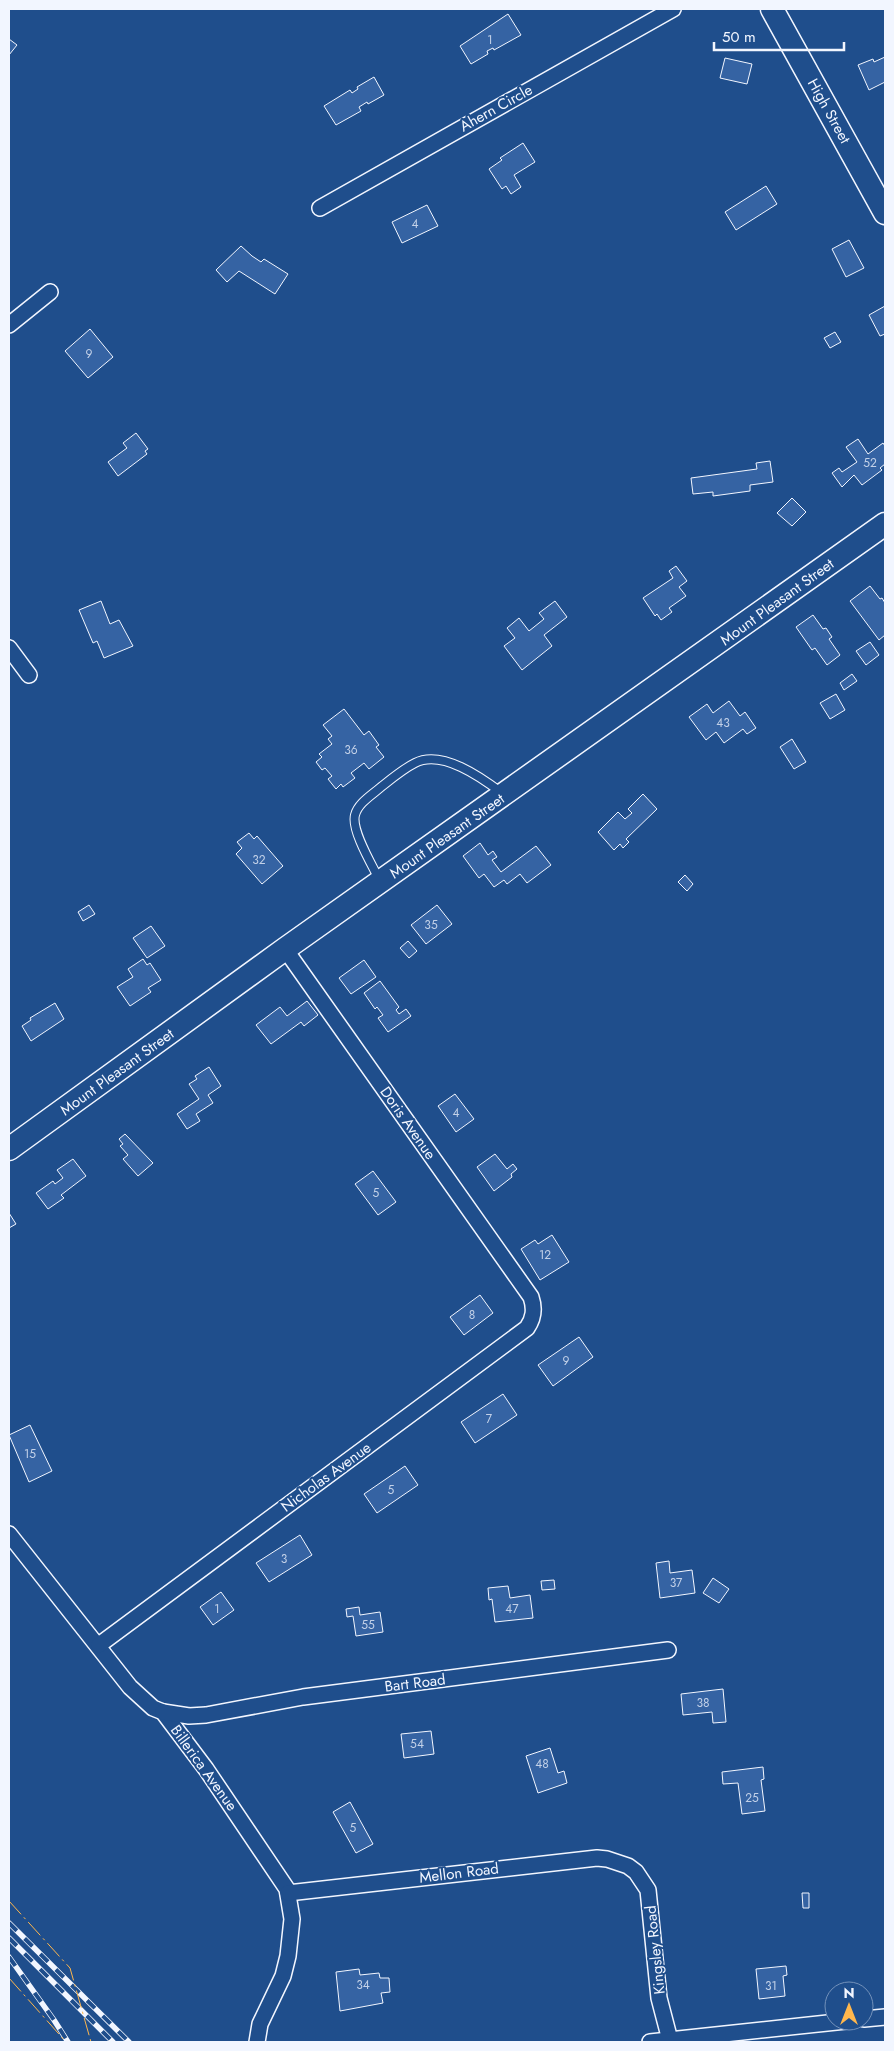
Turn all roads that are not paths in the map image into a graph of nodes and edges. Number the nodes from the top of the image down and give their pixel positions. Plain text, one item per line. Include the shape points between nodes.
1 (673, 9) edge
2 (772, 9) edge
3 (320, 208) dead end
4 (885, 213) edge
5 (50, 292) dead end
6 (9, 325) edge
7 (885, 524) edge
8 (9, 648) edge
9 (29, 675) dead end
10 (505, 795) junction
11 (381, 883) junction
12 (285, 949) junction
13 (9, 1150) edge
14 (531, 1297) joint
15 (9, 1534) edge
16 (98, 1645) junction
17 (668, 1650) dead end
18 (163, 1712) junction
19 (628, 1866) joint
20 (288, 1893) junction
21 (824, 2023) edge
22 (670, 2040) junction
23 (257, 2042) edge
24 (650, 2042) edge

1 - 3 street, Ahern Circle
2 - 4 main road, High Street
5 - 6 street
7 - 10 main road, Mount Pleasant Street
8 - 9 street
10 - 11 main road, Mount Pleasant Street
10 - 11 lane via 474,773 442,761 417,762 387,782 360,805 355,815 359,836
11 - 12 main road, Mount Pleasant Street
12 - 13 main road, Mount Pleasant Street
12 - 14 street, Doris Avenue
14 - 16 street, Nicholas Avenue via 534,1312 527,1328
15 - 16 street, Billerica Avenue
16 - 18 street, Billerica Avenue via 130,1687 153,1708
17 - 18 street, Bart Road via 303,1697 206,1715
18 - 20 street, Billerica Avenue via 280,1875
19 - 20 street, Mellon Road via 597,1858
19 - 22 street, Kingsley Road via 648,1890 659,1998
20 - 23 street, Billerica Avenue via 292,1919 288,1956 283,1976 260,2024
21 - 22 street
22 - 24 street

